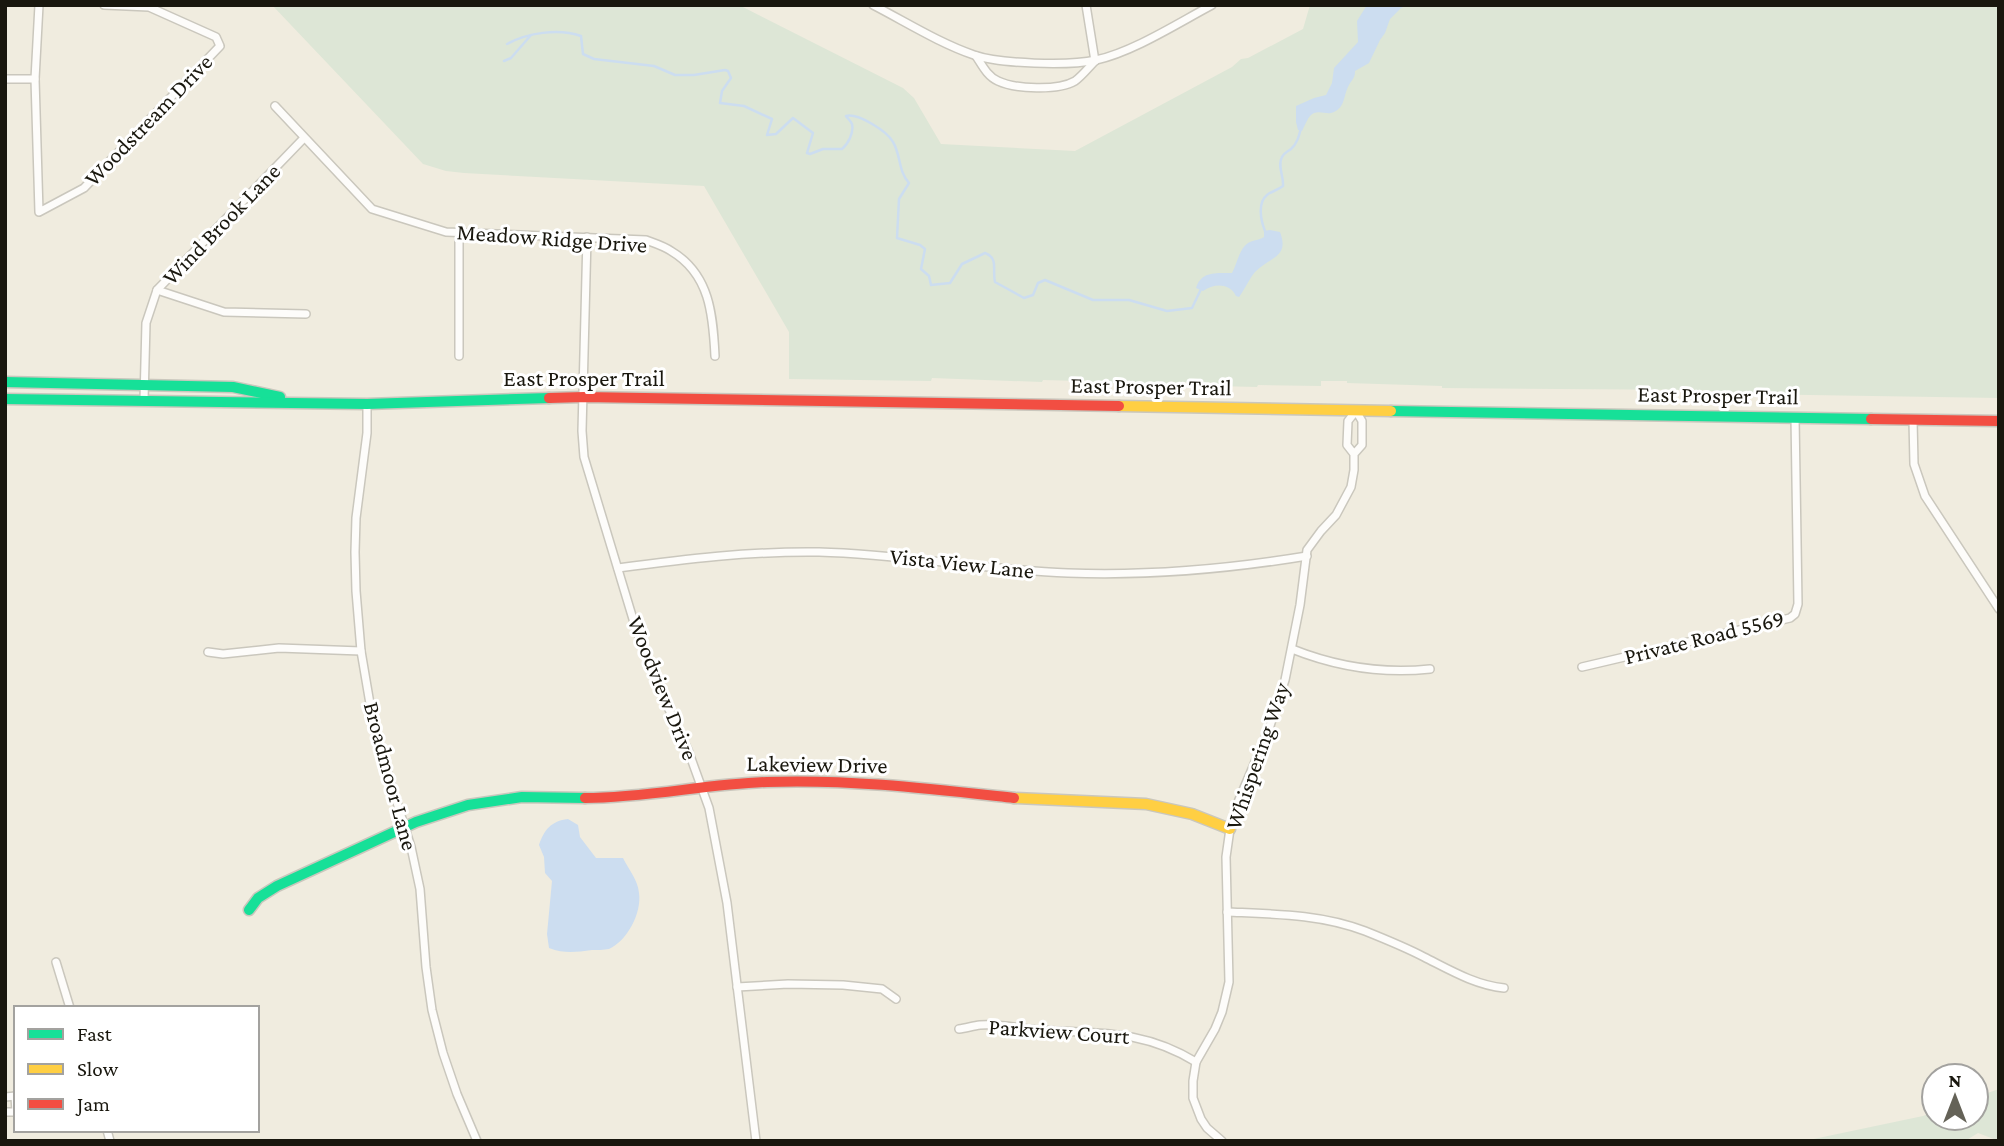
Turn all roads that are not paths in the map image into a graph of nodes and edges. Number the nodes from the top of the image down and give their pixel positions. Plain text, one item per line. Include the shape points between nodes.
1 (39, 5) edge
2 (104, 5) edge
3 (873, 5) edge
4 (1087, 5) edge
5 (1212, 5) edge
6 (149, 6) edge
7 (976, 56) junction
8 (1095, 61) junction
9 (5, 79) edge
10 (35, 79) junction
11 (275, 106) dead end
12 (304, 138) junction
13 (459, 233) junction
14 (587, 237) junction
15 (157, 290) junction
16 (306, 314) dead end
17 (459, 356) dead end
18 (715, 356) dead end
19 (5, 382) edge
20 (145, 385) junction
21 (583, 397) junction
22 (5, 399) edge
23 (144, 400) junction
24 (303, 401) junction
25 (367, 404) junction
26 (1356, 411) junction
27 (1795, 417) junction
28 (1913, 420) junction
29 (1999, 421) edge
30 (1354, 454) junction
31 (1307, 556) junction
32 (618, 568) junction
33 (1999, 609) edge
34 (1292, 649) junction
35 (362, 651) junction
36 (208, 652) dead end
37 (1582, 667) dead end
38 (1430, 669) dead end
39 (702, 787) junction
40 (405, 827) junction
41 (1230, 829) junction
42 (249, 911) dead end
43 (1227, 912) junction
44 (56, 962) dead end
45 (737, 987) junction
46 (1504, 988) dead end
47 (896, 999) dead end
48 (69, 1006) edge
49 (959, 1029) dead end
50 (1196, 1062) junction
51 (477, 1141) edge
52 (756, 1141) edge
53 (1222, 1141) edge

1 - 10 street
2 - 6 street
3 - 7 street
4 - 8 street
5 - 8 street
6 - 10 street, Woodstream Drive via 216,37 220,46 83,188 39,212
7 - 8 street via 1061,64
7 - 8 street via 985,72 998,81 1027,88 1074,81
9 - 10 street
11 - 12 street, Meadow Ridge Drive
12 - 13 street, Meadow Ridge Drive via 372,209
12 - 15 street, Wind Brook Lane
13 - 14 street, Meadow Ridge Drive
13 - 17 street
14 - 18 street, Meadow Ridge Drive via 646,240 671,250 694,269 713,316
14 - 21 street, Woodview Drive
15 - 16 street via 224,312
15 - 20 street, Wind Brook Lane via 146,323
19 - 20 main road, East Prosper Trail
20 - 23 street, Wind Brook Lane
20 - 24 main road, East Prosper Trail via 233,387
21 - 25 main road, East Prosper Trail
21 - 26 main road, East Prosper Trail
21 - 32 street, Woodview Drive via 584,457
22 - 23 main road, East Prosper Trail
23 - 24 main road, East Prosper Trail
24 - 25 main road, East Prosper Trail
25 - 35 street, Broadmoor Lane via 355,543
26 - 27 main road, East Prosper Trail
26 - 30 street, Whispering Way via 1362,421 1362,445
26 - 30 street, Whispering Way via 1348,421 1347,446
27 - 28 main road, East Prosper Trail
27 - 37 street, Private Road 5569 via 1795,614
28 - 29 main road, East Prosper Trail
28 - 33 street via 1914,464 1925,496
30 - 31 street, Whispering Way via 1346,499 1310,545
31 - 32 street, Vista View Lane via 1122,574 820,552 713,556
31 - 34 street, Whispering Way
32 - 39 street, Woodview Drive via 636,629
34 - 38 street via 1363,669
34 - 41 street, Whispering Way via 1269,729
35 - 36 street via 279,648
35 - 40 street, Broadmoor Lane via 375,733
39 - 40 main road, Lakeview Drive via 615,798 504,799 468,805
39 - 41 main road, Lakeview Drive via 821,781 1014,799 1118,801 1167,808
39 - 45 street, Woodview Drive via 719,855
40 - 42 main road, Lakeview Drive via 277,886 258,898
40 - 51 street, Broadmoor Lane via 420,889 432,1010 457,1094
41 - 43 street, Whispering Way
43 - 46 street via 1331,921 1367,932 1474,981
43 - 50 street, Whispering Way via 1230,967 1226,999
44 - 48 street
45 - 47 street via 843,985 882,989
45 - 52 street, Woodview Drive
49 - 50 street, Parkview Court via 982,1024 1119,1033 1150,1040
50 - 53 street, Whispering Way via 1192,1090 1196,1109

